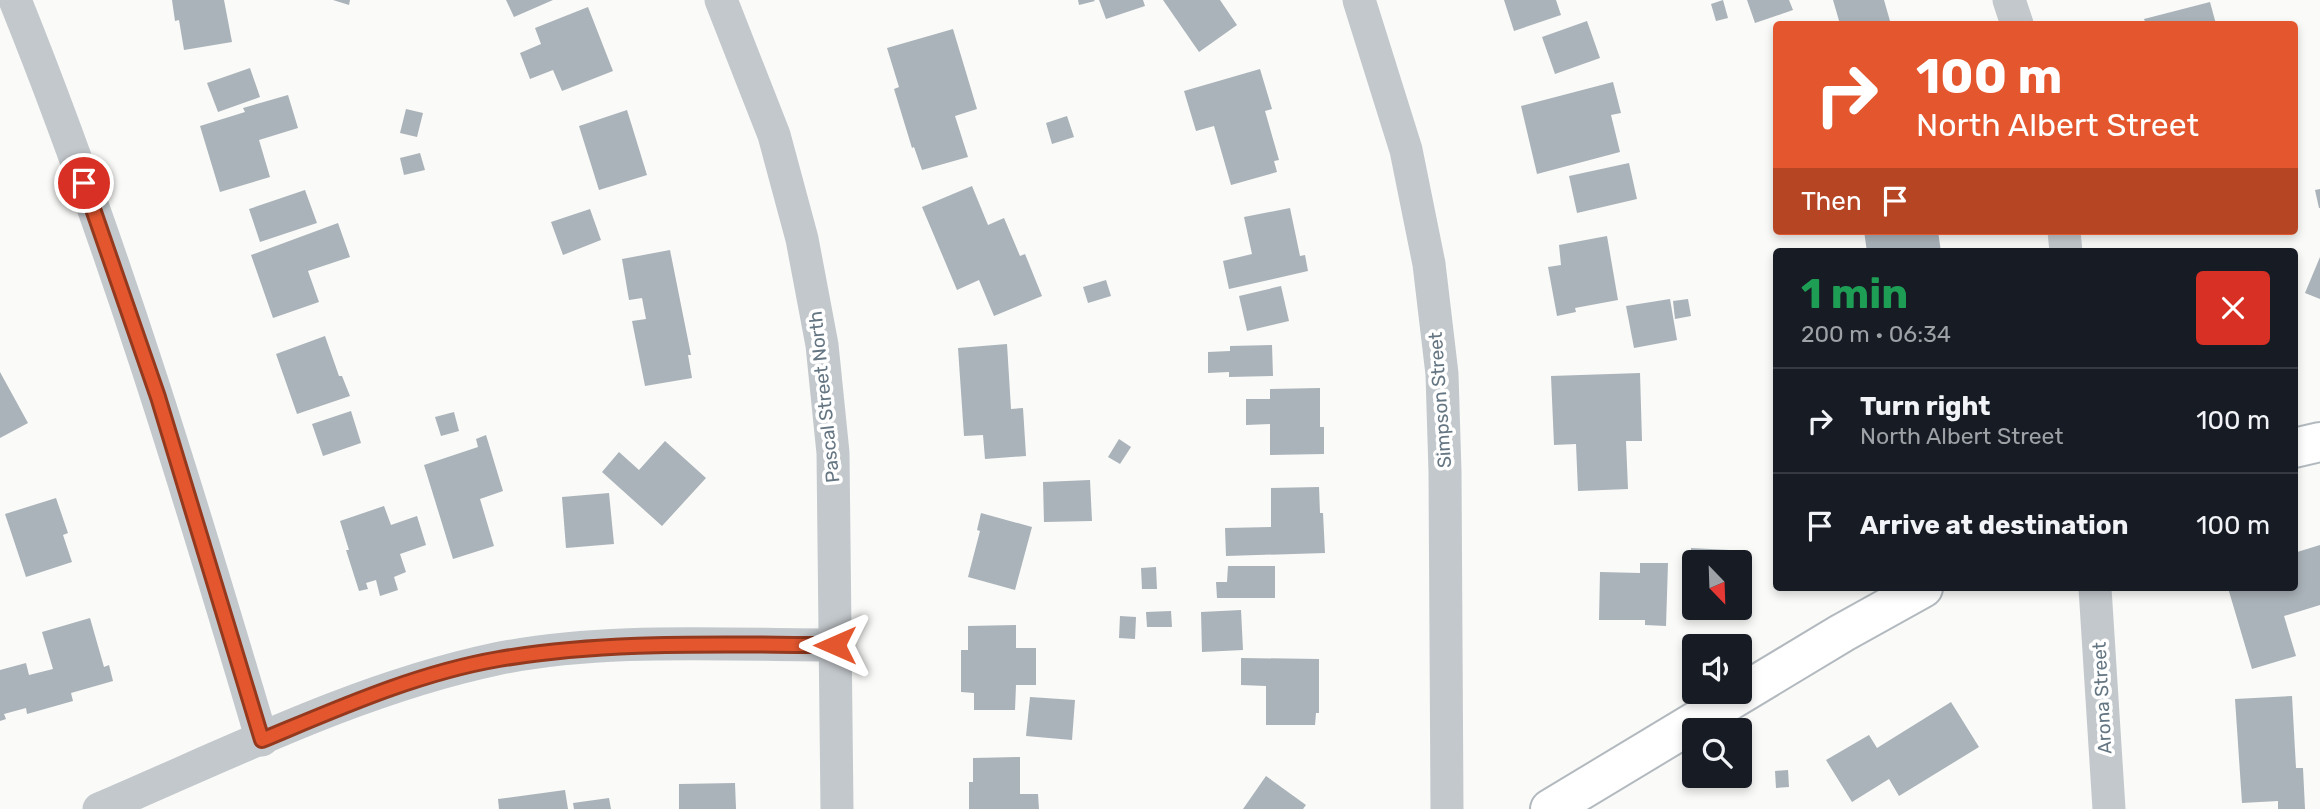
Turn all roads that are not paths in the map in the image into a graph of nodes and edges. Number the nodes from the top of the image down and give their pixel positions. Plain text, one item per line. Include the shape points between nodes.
1 (15, 0) edge
2 (721, 0) edge
3 (1359, 0) edge
4 (2009, 0) edge
5 (2016, 21) edge
6 (2320, 442) edge
7 (2298, 447) edge
8 (1918, 591) edge
9 (2095, 591) edge
10 (835, 645) junction
11 (262, 740) junction
12 (100, 809) edge
13 (837, 809) edge
14 (1447, 809) edge
15 (1549, 809) edge
16 (2109, 809) edge

1 - 11 street via 137,334
2 - 10 street, Pascal Street North via 774,135 802,239 822,345 833,453
3 - 14 street, Simpson Street via 1406,150 1429,264 1442,374
4 - 5 street
6 - 7 street
8 - 15 street
9 - 16 street, Arona Street
10 - 11 street via 585,648 498,659 412,680
10 - 13 street, Pascal Street North
11 - 12 street

